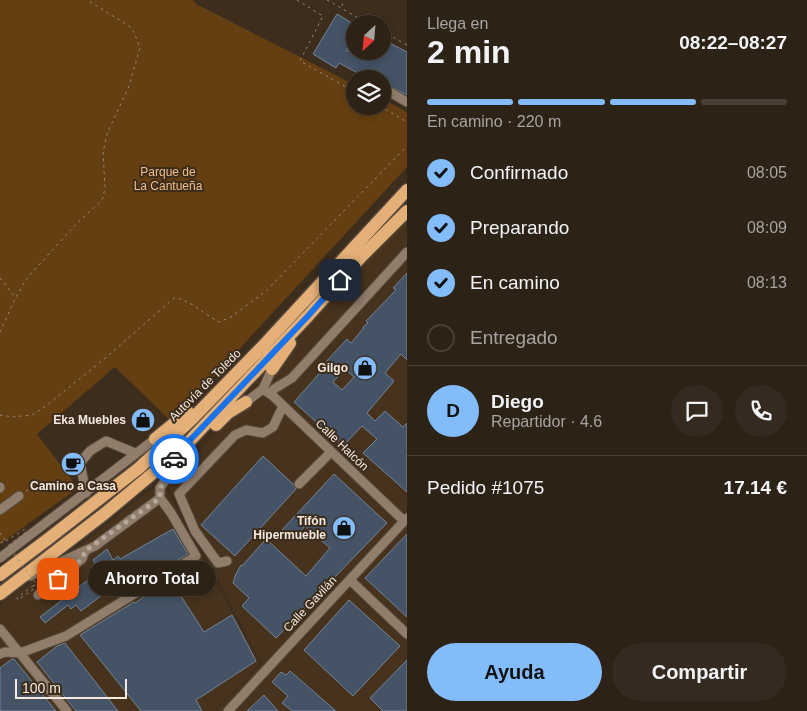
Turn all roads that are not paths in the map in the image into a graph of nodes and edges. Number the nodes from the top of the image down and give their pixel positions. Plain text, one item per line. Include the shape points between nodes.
1 (391, 94) edge
2 (407, 102) edge
3 (407, 190) edge
4 (407, 211) edge
5 (407, 252) edge
6 (308, 316) junction
7 (254, 356) junction
8 (272, 369) joint
9 (266, 391) junction
10 (246, 402) joint
11 (283, 406) junction
12 (155, 439) joint
13 (179, 452) junction
14 (331, 452) junction
15 (135, 453) junction
16 (299, 484) dead end
17 (85, 489) junction
18 (19, 496) road end
19 (160, 498) junction
20 (0, 510) edge
21 (405, 519) edge
22 (85, 551) junction
23 (2, 556) edge
24 (227, 561) dead end
25 (0, 575) edge
26 (350, 580) junction
27 (17, 581) junction
28 (0, 594) edge
29 (38, 595) dead end
30 (0, 629) edge
31 (407, 634) edge
32 (20, 653) junction
33 (0, 654) edge
34 (229, 709) edge
35 (67, 711) edge

1 - 2 street
3 - 7 highway, Autovía de Toledo
4 - 6 highway, Autovía de Toledo
5 - 9 street via 292,378
6 - 8 highway
6 - 13 highway, Autovía de Toledo
7 - 12 highway via 232,369
7 - 25 highway, Autovía de Toledo via 139,468
8 - 9 street
9 - 10 street
9 - 11 street, Calle Halcón
10 - 13 highway via 228,413 198,443
11 - 14 street, Calle Halcón
11 - 24 street via 273,427 263,433 246,430 235,435 179,494 195,532 218,563
12 - 15 street
13 - 19 street via 160,488
13 - 27 highway, Autovía de Toledo
14 - 16 street
14 - 21 street, Calle Halcón
15 - 17 street
15 - 17 street via 106,441 90,451 80,463
17 - 23 street
18 - 20 street
19 - 22 street
19 - 32 street via 196,556 66,636
21 - 26 street, Calle Gavilán
22 - 27 street
22 - 29 street via 82,559
26 - 31 street
26 - 34 street, Calle Gavilán
27 - 28 highway, Autovía de Toledo
30 - 32 street
32 - 33 street
32 - 35 street

